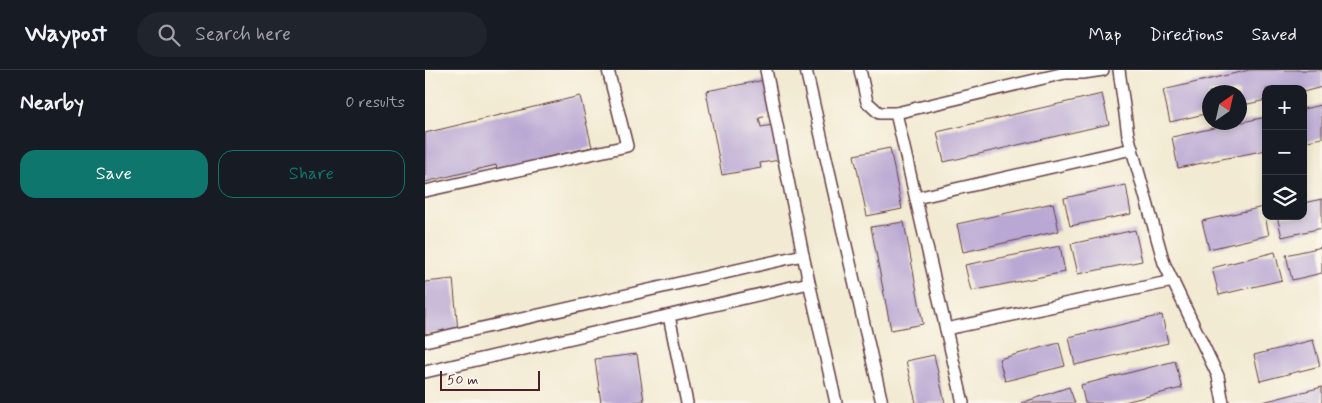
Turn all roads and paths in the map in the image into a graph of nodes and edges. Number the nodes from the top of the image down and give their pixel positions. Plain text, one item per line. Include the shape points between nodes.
1 (608, 70) edge
2 (766, 70) edge
3 (806, 70) edge
4 (860, 70) edge
5 (1103, 70) edge
6 (1119, 70) edge
7 (1065, 72) edge
8 (896, 114) junction
9 (1132, 149) junction
10 (425, 191) edge
11 (916, 198) junction
12 (803, 255) junction
13 (1173, 281) junction
14 (809, 283) junction
15 (669, 316) junction
16 (946, 329) junction
17 (425, 340) edge
18 (425, 372) edge
19 (687, 403) edge
20 (836, 403) edge
21 (882, 403) edge
22 (963, 403) edge
23 (1223, 403) edge

1 - 10 street via 627,146
2 - 12 street
3 - 21 street
4 - 8 street via 867,102 879,113
5 - 7 street
6 - 9 street
7 - 8 street
8 - 11 street
9 - 11 street
9 - 13 street via 1164,263
11 - 16 street
12 - 14 street
12 - 17 street
13 - 16 street
13 - 23 street via 1218,376
14 - 15 street
14 - 20 street
15 - 18 street
15 - 19 street
16 - 22 street

